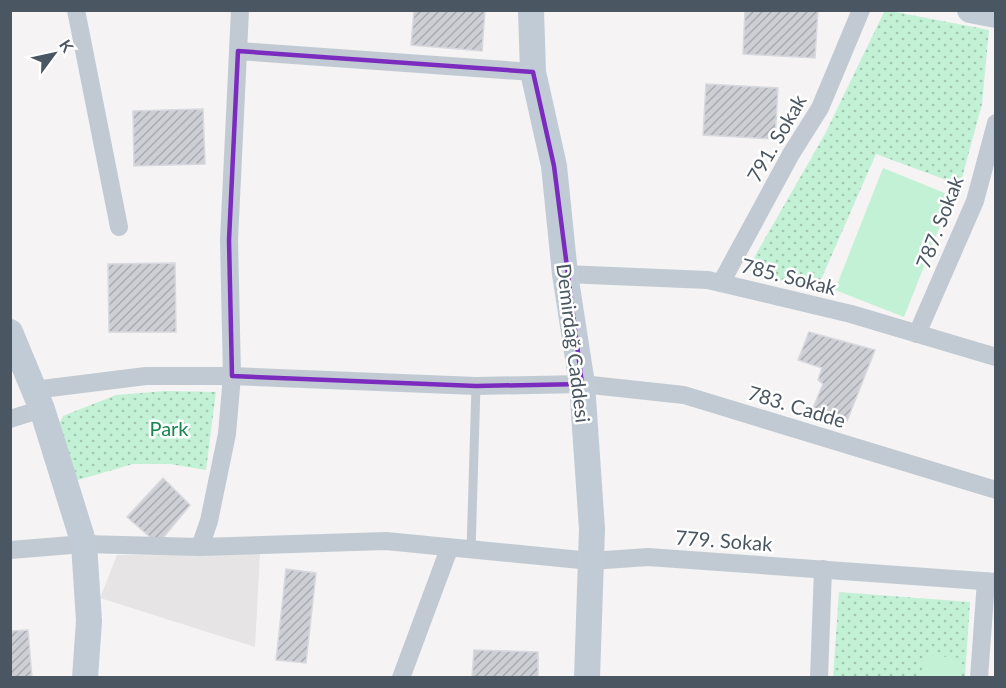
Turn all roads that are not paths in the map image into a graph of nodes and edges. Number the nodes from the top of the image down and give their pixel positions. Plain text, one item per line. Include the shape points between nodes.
1 (76, 10) edge
2 (240, 10) edge
3 (531, 10) edge
4 (861, 10) edge
5 (970, 10) edge
6 (996, 15) edge
7 (238, 51) junction
8 (533, 72) junction
9 (996, 123) edge
10 (119, 227) dead end
11 (565, 274) junction
12 (721, 283) junction
13 (10, 332) edge
14 (917, 334) junction
15 (996, 357) edge
16 (232, 376) junction
17 (582, 384) junction
18 (476, 386) junction
19 (38, 400) junction
20 (10, 419) edge
21 (996, 490) edge
22 (84, 544) junction
23 (200, 547) junction
24 (449, 549) junction
25 (10, 550) edge
26 (471, 551) junction
27 (591, 561) junction
28 (823, 569) junction
29 (991, 581) edge
30 (85, 678) edge
31 (401, 678) edge
32 (587, 678) edge
33 (819, 678) edge
34 (979, 678) edge

1 - 10 street
2 - 7 street
3 - 8 street, Demirdağ Caddesi
4 - 12 street, 791. Sokak via 820,108
5 - 6 street
7 - 8 street
7 - 16 street via 229,240
8 - 11 street, Demirdağ Caddesi via 554,166
9 - 14 street, 787. Sokak via 975,201
11 - 12 street, 785. Sokak
11 - 17 street, Demirdağ Caddesi
12 - 14 street, 785. Sokak
13 - 19 street
14 - 15 street, 785. Sokak
16 - 18 street, 783. Cadde
16 - 19 street, 783. Cadde via 146,376
16 - 23 street via 227,435
17 - 18 street, 783. Cadde
17 - 21 street, 783. Cadde via 684,395
17 - 27 street, Demirdağ Caddesi
18 - 26 lane
19 - 20 street, 783. Cadde
19 - 22 street
22 - 23 street, 779. Sokak
22 - 25 street, 779. Sokak
22 - 30 street via 90,621
23 - 24 street, 779. Sokak via 386,542
24 - 26 street, 779. Sokak
24 - 31 street
26 - 27 street, 779. Sokak
27 - 28 street, 779. Sokak via 648,557
27 - 32 street, Demirdağ Caddesi
28 - 29 street, 779. Sokak
28 - 33 street
29 - 34 street

